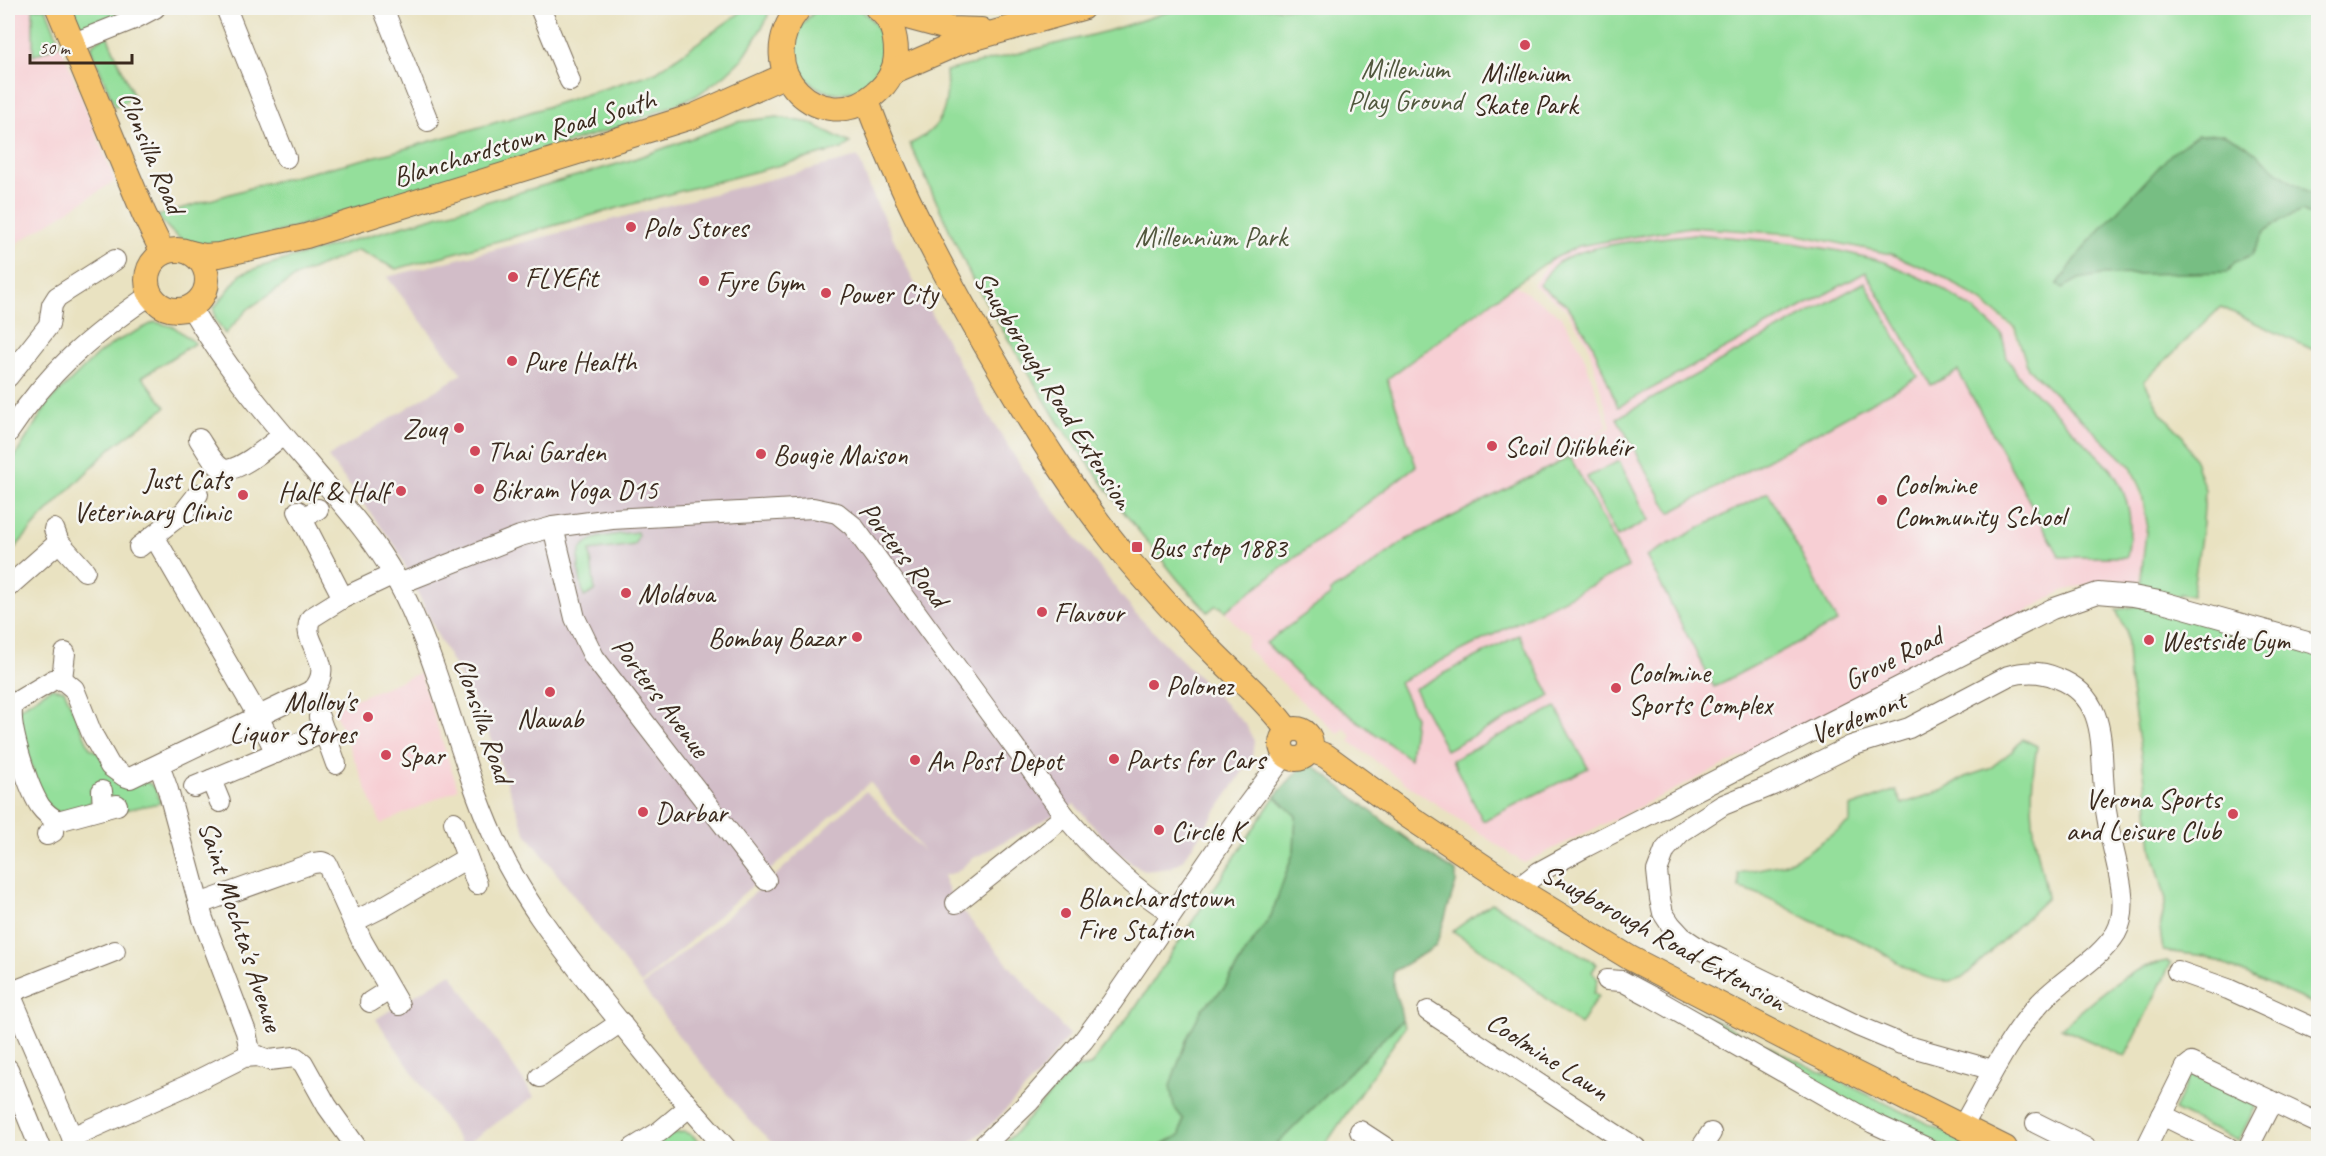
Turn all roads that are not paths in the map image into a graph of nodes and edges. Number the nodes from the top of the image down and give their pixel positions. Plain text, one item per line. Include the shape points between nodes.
1 (58, 8) edge
2 (155, 8) edge
3 (226, 8) edge
4 (382, 8) edge
5 (540, 8) edge
6 (1082, 8) edge
7 (879, 9) edge
8 (792, 12) edge
9 (998, 31) junction
10 (74, 43) junction
11 (892, 72) junction
12 (786, 75) junction
13 (570, 81) dead end
14 (867, 101) junction
15 (428, 121) dead end
16 (286, 158) dead end
17 (275, 244) junction
18 (191, 253) junction
19 (163, 254) junction
20 (115, 260) dead end
21 (207, 285) junction
22 (150, 295) junction
23 (191, 308) junction
24 (8, 376) edge
25 (8, 433) edge
26 (283, 435) junction
27 (199, 439) dead end
28 (198, 494) dead end
29 (306, 513) dead end
30 (553, 527) junction
31 (85, 571) dead end
32 (396, 579) junction
33 (8, 587) edge
34 (343, 598) junction
35 (2319, 645) edge
36 (65, 653) dead end
37 (62, 679) junction
38 (10, 702) edge
39 (258, 716) junction
40 (1288, 731) junction
41 (1311, 750) junction
42 (276, 753) junction
43 (1285, 755) junction
44 (336, 764) dead end
45 (159, 765) junction
46 (15, 768) edge
47 (107, 801) dead end
48 (220, 802) dead end
49 (1065, 816) junction
50 (454, 822) dead end
51 (467, 858) junction
52 (766, 880) dead end
53 (477, 884) dead end
54 (1517, 889) junction
55 (956, 903) dead end
56 (199, 904) junction
57 (1172, 913) junction
58 (353, 922) junction
59 (115, 951) dead end
60 (2177, 971) dead end
61 (1607, 980) dead end
62 (8, 991) edge
63 (370, 1002) dead end
64 (1428, 1011) dead end
65 (621, 1022) junction
66 (2319, 1030) edge
67 (251, 1056) junction
68 (8, 1069) edge
69 (1993, 1070) junction
70 (540, 1077) dead end
71 (2272, 1101) junction
72 (689, 1107) junction
73 (2162, 1115) junction
74 (2036, 1123) dead end
75 (2318, 1123) edge
76 (1962, 1127) junction
77 (1360, 1131) dead end
78 (74, 1143) edge
79 (40, 1149) edge
80 (357, 1149) edge
81 (633, 1149) edge
82 (726, 1149) edge
83 (981, 1149) edge
84 (1386, 1149) edge
85 (1636, 1149) edge
86 (1927, 1149) edge
87 (2005, 1149) edge
88 (2086, 1149) edge
89 (2146, 1149) edge
90 (2229, 1149) edge
91 (2248, 1149) edge

1 - 10 main road, Clonsilla Road
2 - 10 street
3 - 16 street
4 - 15 street
5 - 13 street
6 - 9 main road
7 - 9 main road via 951,29
7 - 11 main road via 896,40
8 - 12 main road via 781,39 780,57
9 - 11 main road via 961,42
10 - 19 main road, Clonsilla Road
11 - 14 main road via 884,86
12 - 14 main road via 796,90 824,107 841,108
12 - 17 main road, Blanchardstown Road South via 694,116
14 - 40 main road, Snugborough Road Extension via 960,301 1068,481 1168,606
17 - 18 main road, Blanchardstown Road South via 218,255
17 - 21 main road, Blanchardstown Road South via 230,266
18 - 19 main road via 172,250
18 - 21 main road via 204,267
19 - 22 main road via 150,267
20 - 24 street via 57,297 50,325
21 - 23 main road via 199,302
22 - 23 main road via 173,311
22 - 25 street via 97,332 56,370
23 - 26 street, Clonsilla Road via 227,364
26 - 27 street via 228,470 215,462
26 - 32 street, Clonsilla Road via 337,498
28 - 39 street via 184,512 147,541
29 - 34 street
30 - 32 street, Porters Road
30 - 49 street, Porters Road via 686,514 813,508 837,513 853,526
30 - 52 street, Porters Avenue via 575,618 594,657
31 - 33 street via 56,536
32 - 34 street, Porters Road
32 - 65 street, Clonsilla Road via 439,679 495,839 537,911
34 - 39 street, Porters Road via 317,612 308,624 321,664 322,674 316,686
35 - 54 street, Grove Road via 2159,601 2098,592 2052,609 1628,825 1539,872
36 - 37 street
37 - 38 street
37 - 45 street via 74,689 96,742 117,773 130,778
38 - 46 street
39 - 42 street
39 - 45 street
40 - 41 main road via 1296,729 1308,735
40 - 43 main road via 1282,740
41 - 43 main road via 1301,759
41 - 54 main road, Snugborough Road Extension via 1326,756
42 - 44 street via 322,725
42 - 48 street via 202,784
43 - 57 street
45 - 56 street, Saint Mochta's Avenue
46 - 47 street via 51,827
49 - 55 street
49 - 57 street, Porters Road via 1116,871
50 - 51 street
51 - 53 street
51 - 58 street
54 - 76 main road, Snugborough Road Extension via 1630,957
56 - 58 street via 322,862 331,869
56 - 67 street, Saint Mochta's Avenue via 246,1032
57 - 83 street via 1068,1059
58 - 63 street via 394,997
59 - 62 street
60 - 66 street
61 - 86 street via 1622,981 1873,1123
62 - 78 street
64 - 85 street, Coolmine Lawn
65 - 70 street
65 - 72 street, Clonsilla Road
67 - 78 street, Saint Mochta's Avenue
67 - 80 street via 300,1059
68 - 79 street
69 - 69 street, Verdemont via 2039,1003 2109,942 2122,912 2104,791 2102,741 2095,713 2086,697 2069,683 2048,674 2026,672 2008,676 1909,728 1851,746 1723,805 1681,832 1665,850 1657,871 1664,913 1682,937 1700,949 1901,1044
69 - 76 street, Verdemont
71 - 73 street via 2191,1063
71 - 75 street
71 - 91 street
72 - 81 street
72 - 82 street, Clonsilla Road
73 - 89 street
73 - 90 street
74 - 88 street
76 - 87 main road, Snugborough Road Extension
77 - 84 street

